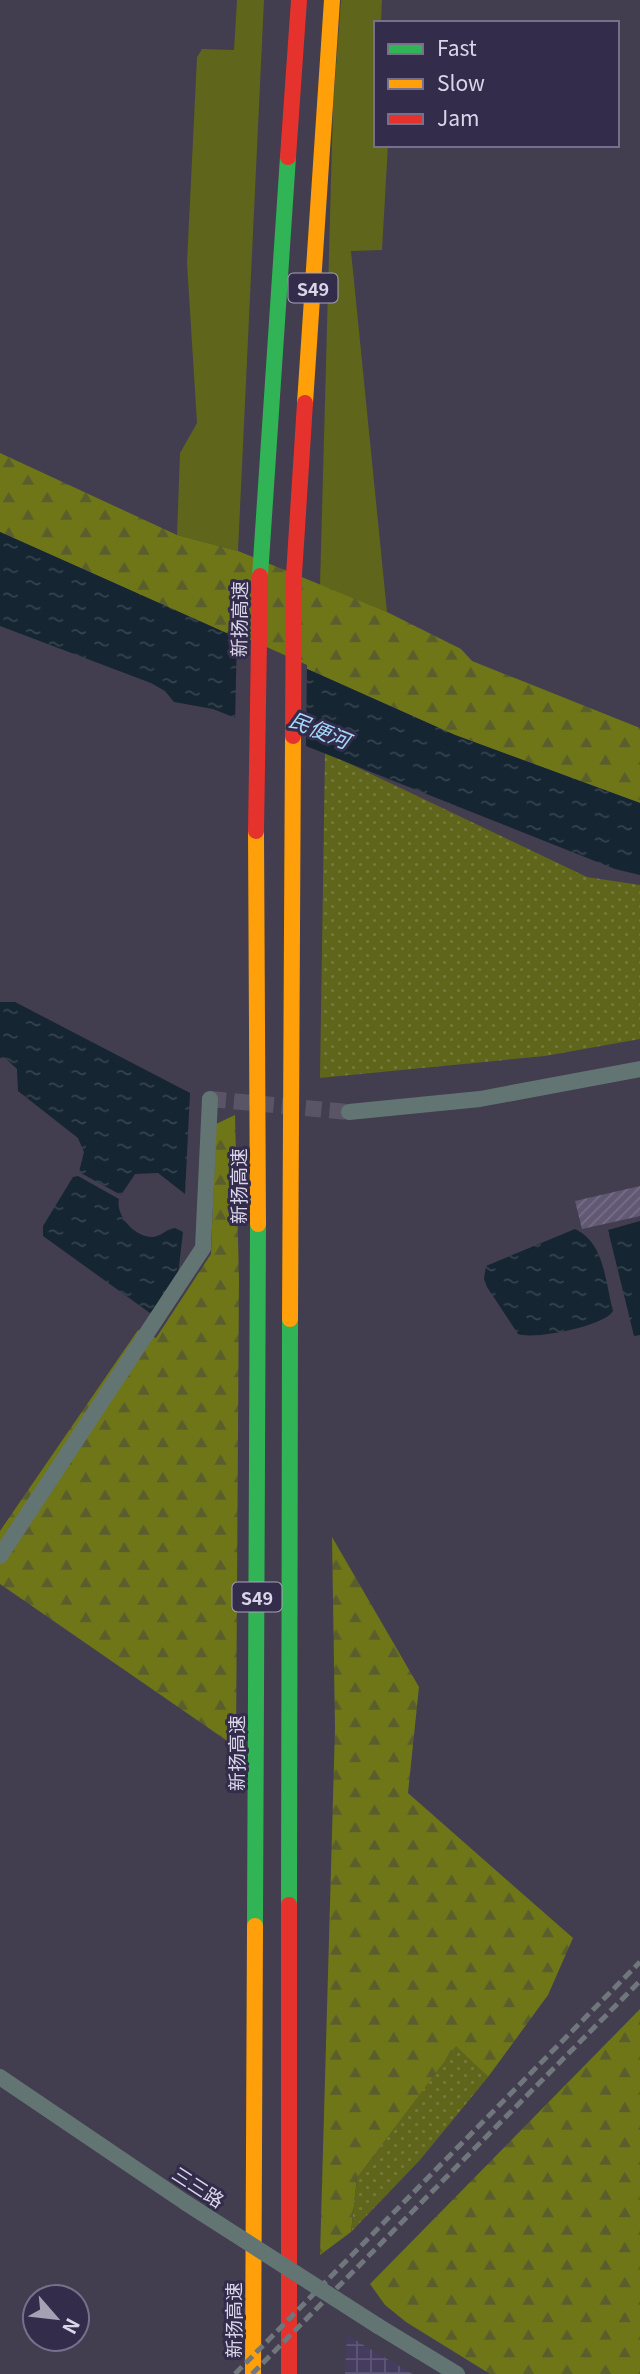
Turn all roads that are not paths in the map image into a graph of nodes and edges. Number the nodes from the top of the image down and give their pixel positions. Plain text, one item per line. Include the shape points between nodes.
1 (299, 0) edge
2 (332, 0) edge
3 (640, 1069) edge
4 (210, 1099) dead end
5 (349, 1112) tunnel mouth
6 (0, 1556) edge
7 (0, 2077) edge
8 (253, 2374) edge
9 (289, 2374) edge
10 (457, 2374) edge

1 - 8 highway, 新扬高速 / S49 via 260,561
2 - 9 highway, S49 via 294,575
3 - 5 street via 480,1099
4 - 6 street via 203,1248
7 - 10 street, 三三路, bridge via 186,2203

